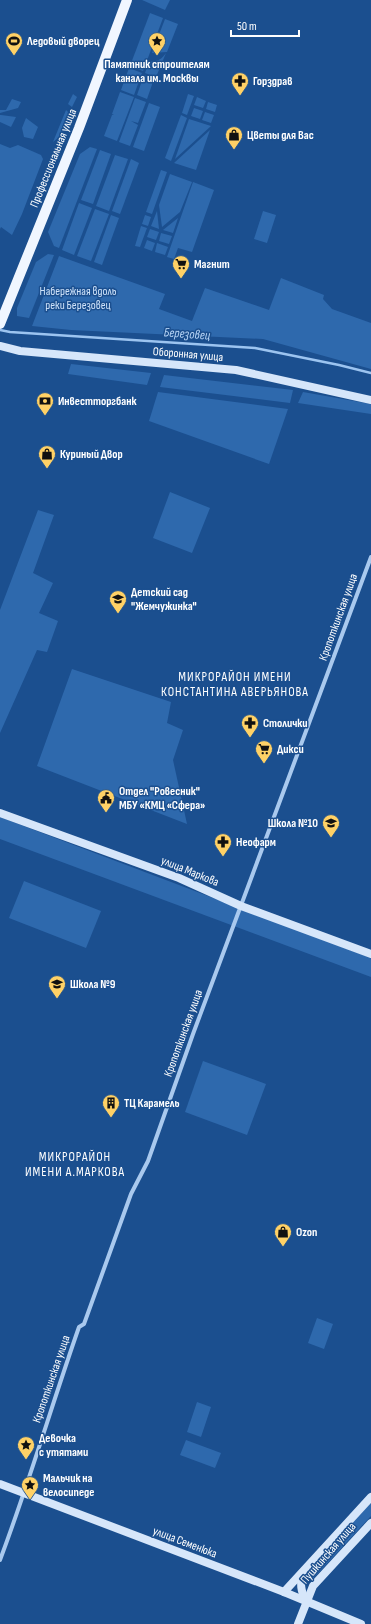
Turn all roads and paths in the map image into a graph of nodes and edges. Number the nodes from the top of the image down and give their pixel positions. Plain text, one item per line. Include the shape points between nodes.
1 (127, 0) edge
2 (0, 324) edge
3 (0, 346) edge
4 (371, 400) edge
5 (371, 557) edge
6 (0, 813) edge
7 (241, 906) junction
8 (371, 954) edge
9 (0, 1484) edge
10 (24, 1494) junction
11 (371, 1497) edge
12 (371, 1523) edge
13 (0, 1560) edge
14 (305, 1570) junction
15 (284, 1592) junction
16 (306, 1602) junction
17 (298, 1624) edge
18 (361, 1624) edge

1 - 2 main road, Профессиональная улица via 79,128
3 - 4 street, Оборонная улица via 20,351 236,370
5 - 7 street, Кропоткинская улица
6 - 7 street, улица Маркова via 179,878
7 - 8 street, улица Маркова
7 - 10 street, Кропоткинская улица via 148,1161 131,1194 84,1324 79,1327
9 - 10 street, улица Семенюка
10 - 13 street, Кропоткинская улица
10 - 15 street, улица Семенюка
11 - 14 street, Пушкинская улица
12 - 16 street, Пушкинская улица via 312,1586
14 - 15 street, Пушкинская улица
14 - 16 street, Пушкинская улица via 300,1587
15 - 16 street, улица Семенюка
16 - 17 street, Пушкинская улица
16 - 18 street, улица Семенюка

